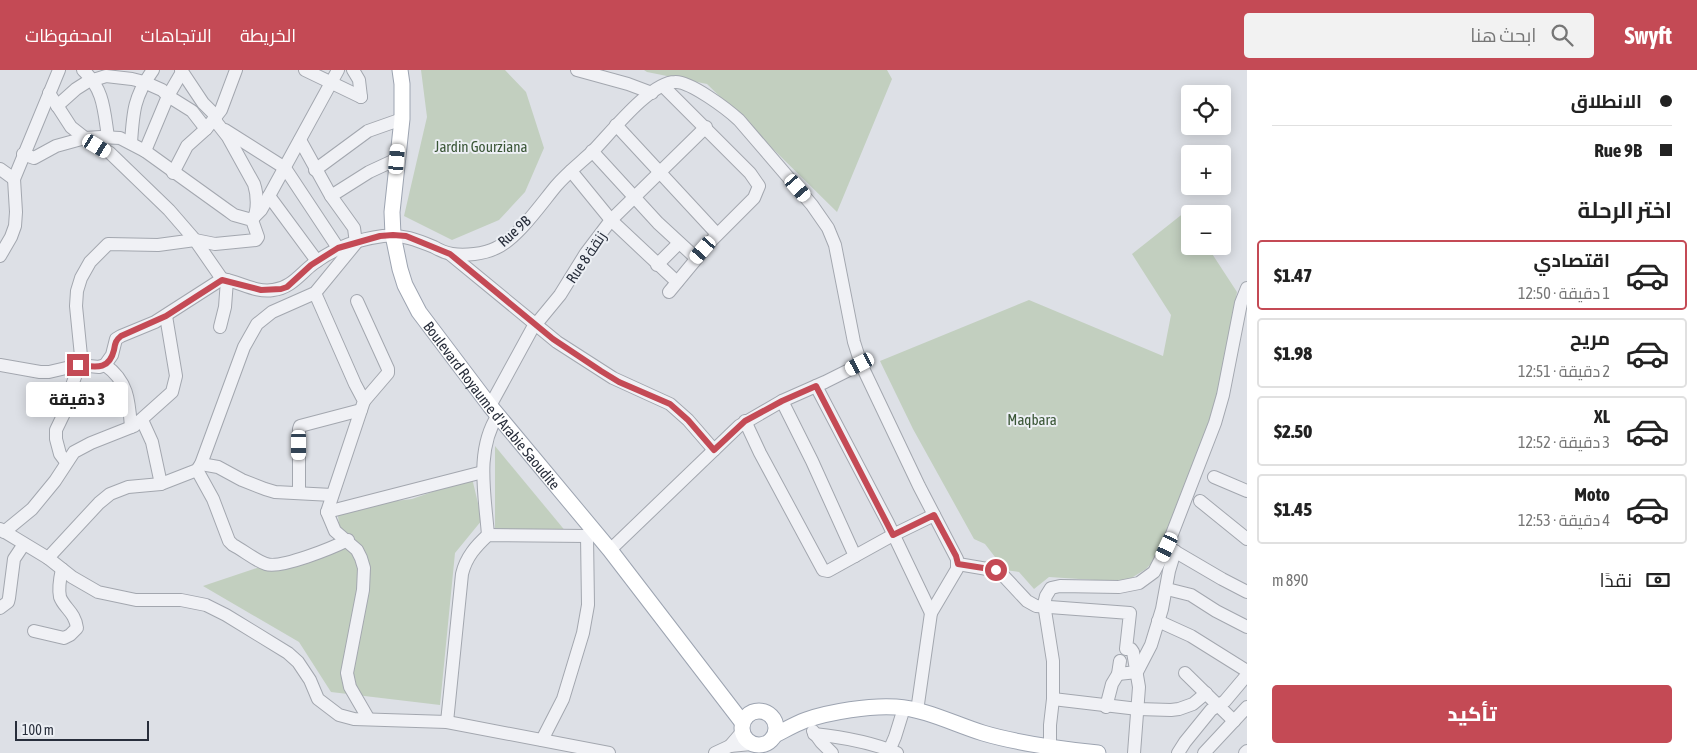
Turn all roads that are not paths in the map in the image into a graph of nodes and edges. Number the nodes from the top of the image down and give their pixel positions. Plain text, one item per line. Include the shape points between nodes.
1 (59, 70) edge
2 (83, 70) edge
3 (153, 70) edge
4 (236, 70) edge
5 (305, 70) edge
6 (338, 70) edge
7 (353, 70) edge
8 (400, 70) edge
9 (577, 70) edge
10 (182, 71) edge
11 (103, 75) edge
12 (144, 82) junction
13 (331, 82) junction
14 (667, 84) junction
15 (49, 92) junction
16 (652, 93) junction
17 (168, 96) junction
18 (57, 106) junction
19 (402, 119) junction
20 (219, 123) junction
21 (616, 125) junction
22 (706, 127) junction
23 (206, 129) junction
24 (108, 137) junction
25 (85, 138) junction
26 (300, 140) junction
27 (131, 143) junction
28 (145, 151) junction
29 (592, 152) junction
30 (23, 154) junction
31 (397, 159) junction
32 (285, 168) junction
33 (0, 169) edge
34 (315, 170) junction
35 (570, 170) junction
36 (173, 172) junction
37 (660, 173) junction
38 (14, 179) junction
39 (270, 196) junction
40 (330, 196) junction
41 (636, 198) junction
42 (253, 218) junction
43 (611, 220) junction
44 (717, 234) junction
45 (393, 235) junction
46 (195, 240) junction
47 (356, 243) junction
48 (679, 243) junction
49 (338, 248) junction
50 (450, 254) junction
51 (0, 256) edge
52 (696, 258) junction
53 (317, 261) junction
54 (657, 265) junction
55 (224, 280) junction
56 (315, 292) junction
57 (1246, 295) edge
58 (356, 301) dead end
59 (166, 316) junction
60 (536, 324) junction
61 (220, 327) dead end
62 (860, 364) junction
63 (0, 365) edge
64 (78, 365) junction
65 (105, 365) junction
66 (816, 386) junction
67 (782, 401) junction
68 (363, 405) junction
69 (494, 410) junction
70 (142, 420) junction
71 (745, 421) junction
72 (131, 428) junction
73 (714, 450) junction
74 (66, 462) junction
75 (199, 467) junction
76 (483, 472) junction
77 (1214, 477) dead end
78 (162, 484) junction
79 (1247, 491) edge
80 (299, 492) junction
81 (332, 495) junction
82 (1200, 501) dead end
83 (328, 512) junction
84 (934, 515) junction
85 (2, 530) edge
86 (592, 534) junction
87 (488, 535) junction
88 (893, 535) junction
89 (1247, 539) edge
90 (348, 540) junction
91 (24, 544) junction
92 (1171, 549) junction
93 (610, 550) junction
94 (855, 556) junction
95 (48, 558) junction
96 (958, 564) junction
97 (62, 569) junction
98 (1167, 589) junction
99 (1247, 592) edge
100 (1044, 607) junction
101 (0, 608) edge
102 (931, 613) junction
103 (1158, 621) junction
104 (1247, 627) edge
105 (34, 631) dead end
106 (1247, 671) edge
107 (1137, 672) junction
108 (1185, 673) dead end
109 (1247, 675) edge
110 (1206, 693) junction
111 (1053, 699) junction
112 (1218, 705) junction
113 (1106, 707) junction
114 (1247, 707) edge
115 (910, 710) junction
116 (1138, 710) junction
117 (368, 718) junction
118 (750, 719) junction
119 (807, 720) junction
120 (1234, 721) junction
121 (447, 722) junction
122 (814, 734) junction
123 (775, 735) junction
124 (542, 740) junction
125 (751, 744) junction
126 (730, 746) junction
127 (1050, 746) junction
128 (892, 752) edge
129 (609, 753) edge
130 (716, 753) edge
131 (832, 753) edge
132 (1093, 753) edge
133 (1098, 753) edge
134 (1134, 753) edge
135 (1178, 753) edge
136 (1204, 753) edge

1 - 15 street
2 - 11 street
3 - 12 street
4 - 20 street
5 - 13 street
6 - 13 street
7 - 13 street via 359,80 361,97
8 - 19 main road, Boulevard Royaume d'Arabie Saoudite
9 - 16 street
10 - 17 street
10 - 20 street
11 - 12 street
11 - 18 street via 86,82
11 - 24 street via 102,98
12 - 17 street
12 - 27 street via 134,108
13 - 26 street
14 - 16 street, Rue 9B
14 - 22 street
14 - 62 street via 680,82 692,87 732,114 825,222 835,245
15 - 18 street
15 - 30 street
16 - 21 street, Rue 9B
17 - 23 street via 192,112
17 - 28 street
18 - 25 street via 71,127
19 - 31 main road, Boulevard Royaume d'Arabie Saoudite
19 - 34 street via 368,131
20 - 23 street
20 - 32 street
20 - 42 street via 256,190
21 - 29 street, Rue 9B
21 - 37 street
22 - 37 street, Rue 8 زنقة
22 - 44 street via 759,186 754,198
23 - 36 street via 187,146
24 - 25 street
24 - 27 street
25 - 30 street via 56,146 34,158
25 - 46 street via 110,153
26 - 32 street
26 - 34 street
27 - 28 street
28 - 36 street
29 - 35 street, Rue 9B
29 - 41 street
30 - 38 street
31 - 40 street
31 - 45 main road, Boulevard Royaume d'Arabie Saoudite
32 - 39 street
32 - 49 street
33 - 38 street
34 - 40 street
35 - 43 street
35 - 50 street, Rue 9B via 501,246 473,254
36 - 42 street via 234,215
37 - 41 street, Rue 8 زنقة
37 - 44 street
38 - 51 street via 15,226
39 - 42 street
39 - 53 street
40 - 47 street via 354,228
41 - 43 street, Rue 8 زنقة
41 - 48 street
42 - 46 street via 256,240 215,244
43 - 54 street
43 - 60 street, Rue 8 زنقة via 560,295
44 - 52 street
45 - 47 street, Rue 9B
45 - 50 street, Rue 9B via 406,236
45 - 69 main road, Boulevard Royaume d'Arabie Saoudite via 405,285 419,312
46 - 55 street
46 - 64 street via 158,245 108,244 90,262 81,278 76,300 81,356
47 - 49 street, Rue 9B
47 - 56 street
48 - 52 street
48 - 54 street
49 - 53 street, Rue 9B
50 - 60 street
52 - 54 street via 673,287
53 - 55 street, Rue 9B via 281,289 261,290
55 - 59 street
55 - 61 street via 226,307
56 - 68 street
56 - 75 street via 272,312 257,324 244,347
57 - 92 street via 1221,405
58 - 68 street via 388,369
59 - 65 street via 116,340 112,356
59 - 70 street via 175,368 174,388 168,398
60 - 69 street, Rue 8 زنقة
60 - 73 street via 556,342 606,374 670,404
62 - 66 street
62 - 84 street
63 - 64 street via 49,372
64 - 65 street
64 - 74 street via 69,403 56,430 60,454
65 - 72 street via 116,373 126,391
66 - 67 street
66 - 88 street
67 - 71 street
67 - 94 street
68 - 80 street via 300,426
68 - 81 street
69 - 76 street, Rue 8 زنقة
69 - 86 main road, Boulevard Royaume d'Arabie Saoudite
70 - 72 street
70 - 78 street via 152,442
71 - 73 street
71 - 94 street via 822,570 828,571
72 - 74 street via 81,447
73 - 93 street
74 - 85 street via 32,510
75 - 78 street
75 - 80 street via 218,467 275,492
75 - 90 street via 228,541 264,564 279,565
76 - 83 street
76 - 87 street, Rue 8 زنقة
77 - 79 street
78 - 95 street via 128,487 110,494
80 - 81 street
81 - 83 street
82 - 89 street
83 - 90 street via 335,531
84 - 88 street
84 - 96 street
85 - 91 street
86 - 87 street
86 - 93 main road, Boulevard Royaume d'Arabie Saoudite
86 - 124 street via 583,633 563,699
87 - 121 street via 467,559 462,574
88 - 94 street
88 - 102 street
90 - 117 street via 361,558 364,584 347,674 350,687
91 - 95 street
91 - 101 street via 14,559 10,598
92 - 98 street
92 - 99 street
92 - 100 street via 1154,572 1139,583 1119,587 1053,587 1046,596
93 - 118 main road, Boulevard Royaume d'Arabie Saoudite via 721,693
95 - 97 street
96 - 100 street via 996,570 1004,574 1027,601
96 - 102 street
97 - 105 street via 60,598 76,621 77,628 64,638
97 - 117 street via 98,592 116,597 181,600 206,605 288,653 303,668 318,699 334,713 354,719
98 - 103 street
98 - 104 street via 1191,595
100 - 107 street via 1129,613 1126,649 1133,651
100 - 111 street via 1053,660
102 - 115 street
103 - 106 street via 1191,636
103 - 107 street
107 - 113 street via 1119,668
107 - 116 street
108 - 110 street
109 - 112 street
110 - 112 street
110 - 116 street via 1193,704 1179,709
111 - 113 street
111 - 127 street
112 - 120 street
112 - 135 street
113 - 116 street
114 - 120 street
115 - 119 main road, Boulevard Royaume d'Arabie Saoudite via 868,708
115 - 127 main road, Boulevard Royaume d'Arabie Saoudite via 997,737
115 - 128 street via 895,737
116 - 134 street
117 - 121 street
118 - 119 main road, Boulevard Royaume d'Arabie Saoudite
118 - 123 main road via 770,715 775,720
118 - 125 main road via 745,739
118 - 126 street
119 - 122 street
119 - 123 main road, Boulevard Royaume d'Arabie Saoudite
120 - 136 street
121 - 124 street
122 - 128 street via 840,737
122 - 131 street
123 - 125 main road, Boulevard Royaume d'Arabie Saoudite via 765,744
124 - 129 street
125 - 126 street
126 - 130 street
127 - 132 main road, Boulevard Royaume d'Arabie Saoudite
132 - 133 main road, Boulevard Royaume d'Arabie Saoudite

